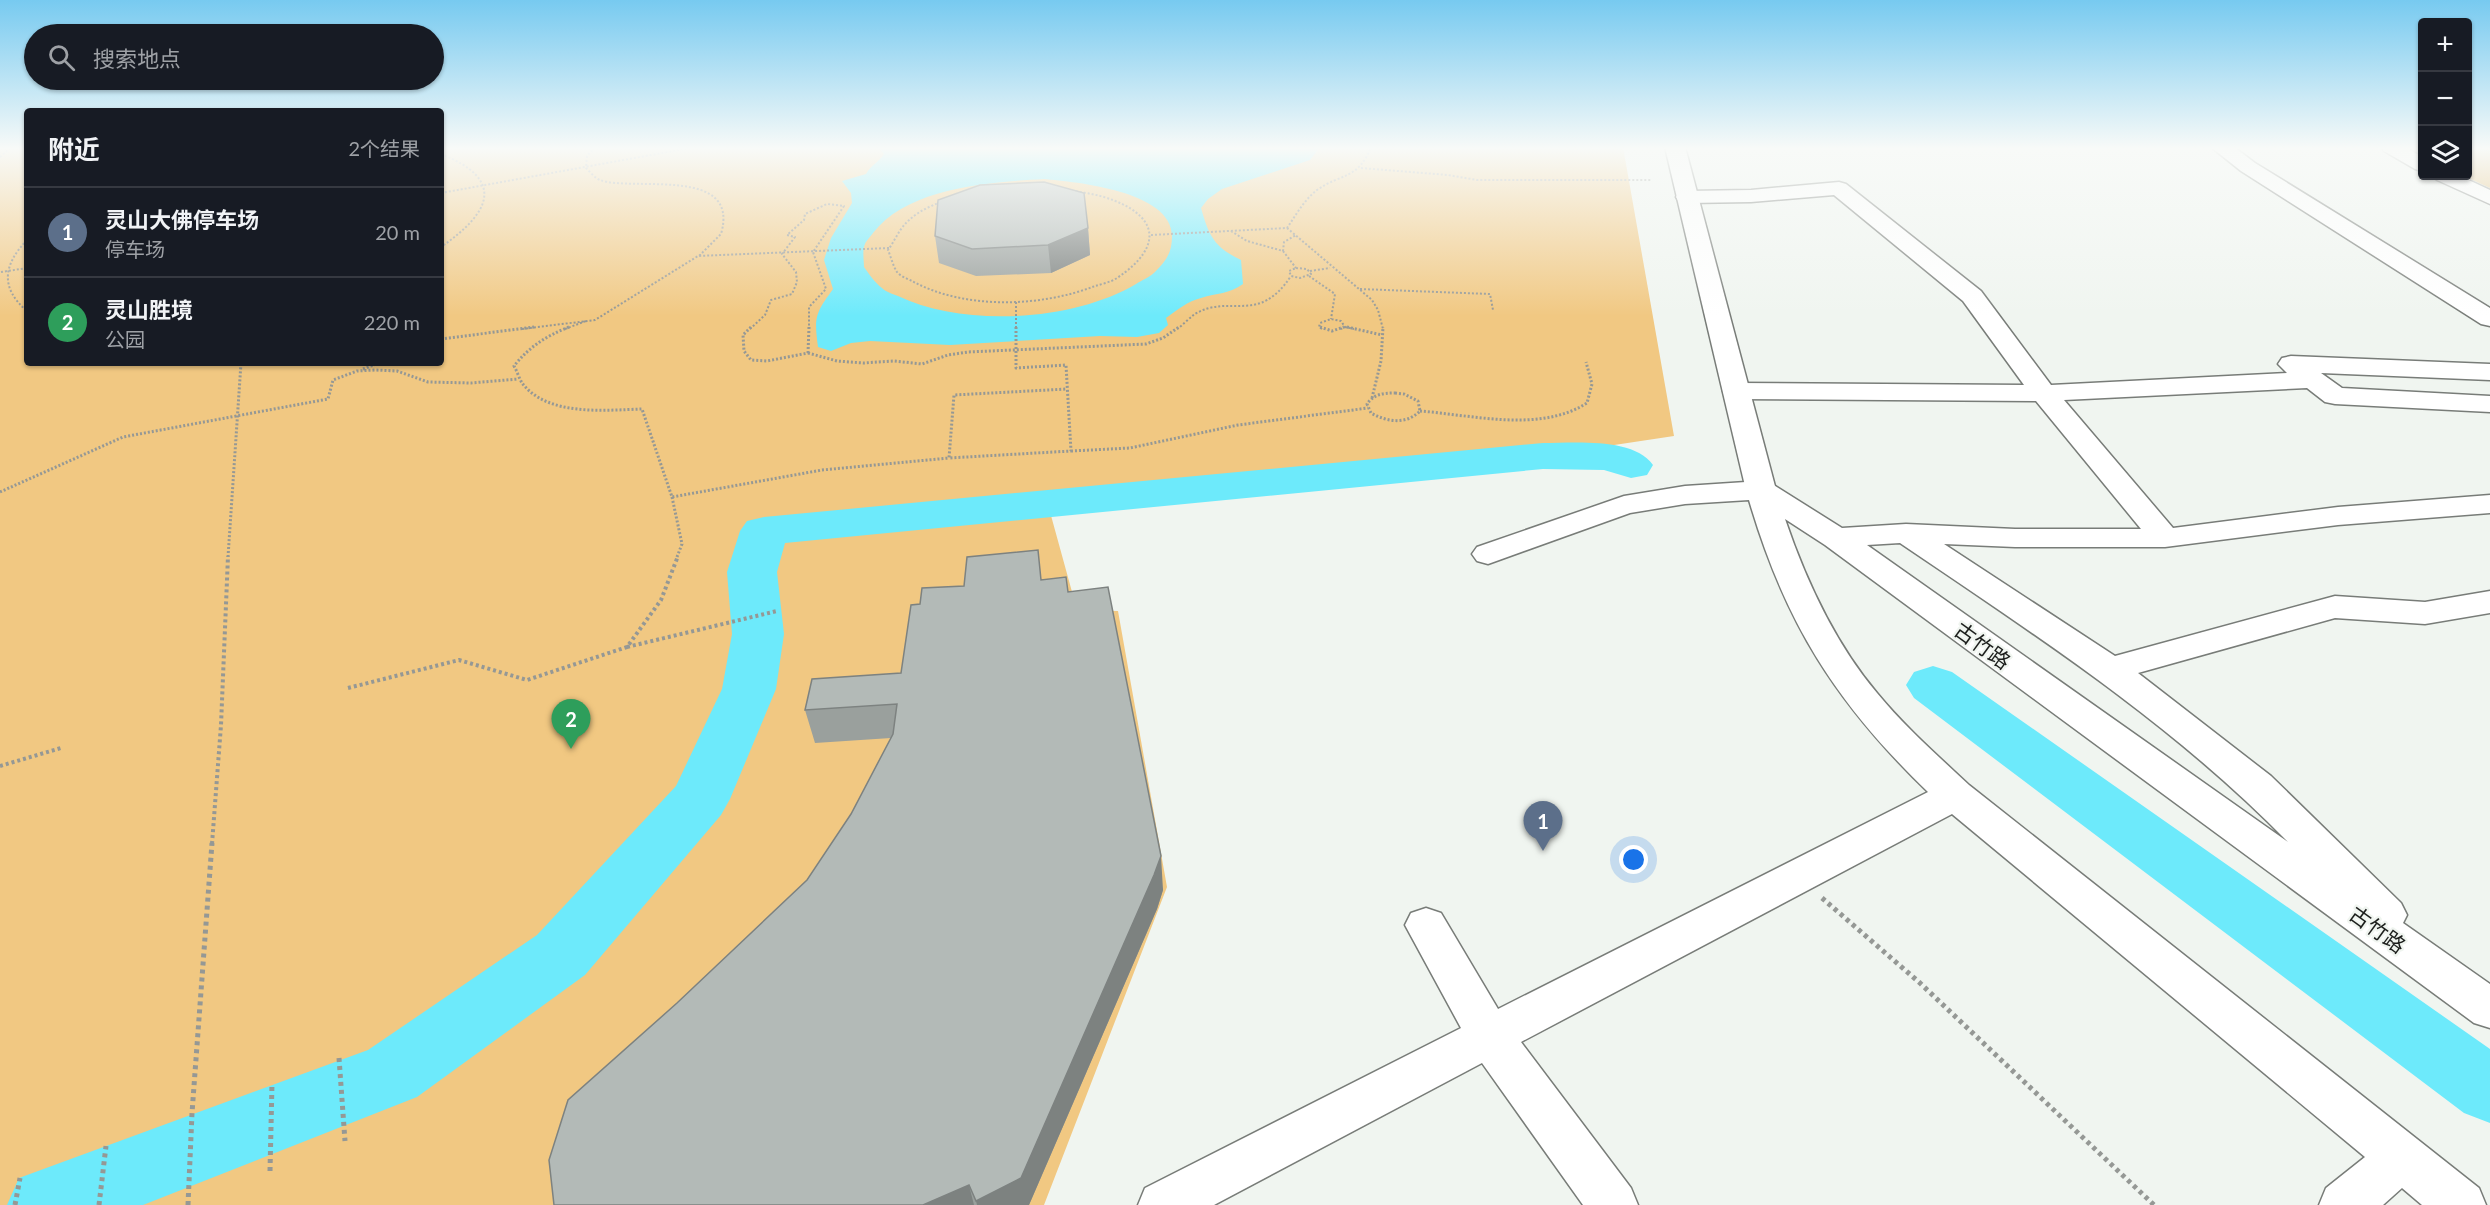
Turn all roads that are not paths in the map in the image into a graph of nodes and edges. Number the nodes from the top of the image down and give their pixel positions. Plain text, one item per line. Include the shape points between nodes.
1 (1689, 203) edge
2 (1858, 203) edge
3 (2306, 203) edge
4 (2490, 319) edge
5 (2490, 372) edge
6 (2312, 380) junction
7 (1736, 391) junction
8 (2044, 393) junction
9 (2490, 404) edge
10 (1761, 490) junction
11 (2490, 504) edge
12 (1906, 533) junction
13 (1836, 538) junction
14 (2165, 538) junction
15 (1488, 554) dead end
16 (2490, 602) edge
17 (2110, 669) junction
18 (1955, 795) junction
19 (1426, 925) dead end
20 (2458, 986) junction
21 (2490, 1010) edge
22 (1490, 1037) junction
23 (2402, 1158) junction
24 (1163, 1205) edge
25 (1613, 1205) edge
26 (2344, 1205) edge
27 (2461, 1205) edge

1 - 7 street
2 - 8 street via 1972,296
3 - 4 street
5 - 6 street via 2291,364
6 - 8 street
6 - 9 street via 2336,396
7 - 8 street
7 - 10 street
8 - 14 street
10 - 13 street, 古竹路
10 - 15 street via 1685,495 1624,505
10 - 18 street via 1802,604 1836,663 1885,726
11 - 14 street via 2338,516
12 - 13 street
12 - 14 street
12 - 17 street
13 - 20 street, 古竹路
16 - 17 street via 2425,613 2335,607
17 - 20 street via 2257,786
18 - 22 street
18 - 23 street
19 - 22 street
20 - 21 street, 古竹路
22 - 24 street
22 - 25 street
23 - 26 street
23 - 27 street

